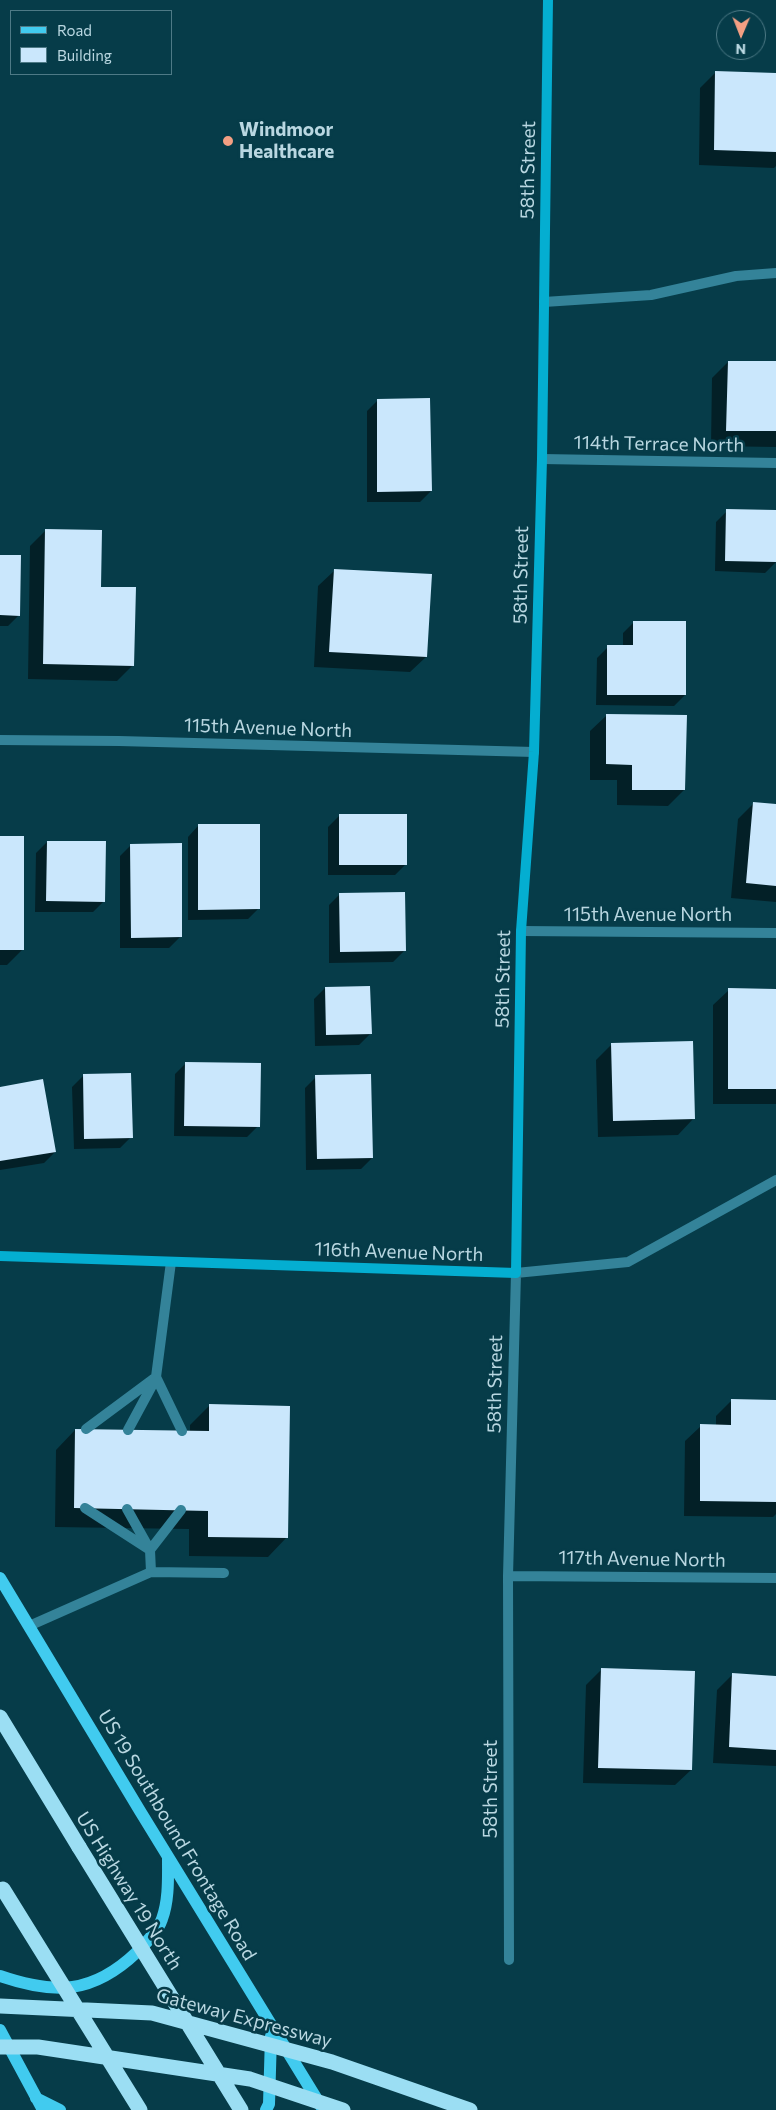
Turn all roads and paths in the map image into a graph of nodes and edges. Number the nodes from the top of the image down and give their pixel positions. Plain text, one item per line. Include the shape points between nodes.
1 (548, 0) edge
2 (776, 273) edge
3 (544, 302) junction
4 (542, 459) junction
5 (776, 463) edge
6 (0, 740) edge
7 (534, 752) junction
8 (520, 931) junction
9 (776, 933) edge
10 (776, 1180) edge
11 (0, 1256) edge
12 (171, 1262) junction
13 (516, 1273) junction
14 (156, 1377) junction
15 (86, 1429) dead end
16 (128, 1430) dead end
17 (182, 1431) dead end
18 (85, 1508) dead end
19 (127, 1509) dead end
20 (181, 1510) dead end
21 (150, 1550) junction
22 (151, 1572) junction
23 (224, 1573) dead end
24 (508, 1576) junction
25 (0, 1578) edge
26 (776, 1578) edge
27 (29, 1626) junction
28 (0, 1717) edge
29 (168, 1857) junction
30 (2, 1886) edge
31 (509, 1960) dead end
32 (0, 1976) edge
33 (0, 2006) edge
34 (271, 2023) junction
35 (0, 2030) edge
36 (0, 2047) edge
37 (36, 2098) junction
38 (43, 2110) edge
39 (60, 2110) edge
40 (140, 2110) edge
41 (241, 2110) edge
42 (266, 2110) edge
43 (324, 2110) edge
44 (343, 2110) edge
45 (470, 2110) edge

1 - 3 street, 58th Street
2 - 3 street via 736,276 651,295
3 - 4 street, 58th Street
4 - 5 street, 114th Terrace North
4 - 7 street, 58th Street
6 - 7 street, 115th Avenue North
7 - 8 street, 58th Street
8 - 9 street, 115th Avenue North
8 - 13 street, 58th Street
10 - 13 street, 116th Avenue North via 628,1262
11 - 12 street, 116th Avenue North
12 - 13 street, 116th Avenue North
12 - 14 street
13 - 24 street, 58th Street
14 - 15 street
14 - 16 street
14 - 17 street
18 - 21 street
19 - 21 street
20 - 21 street
21 - 22 street
22 - 23 street
22 - 27 street
24 - 26 street, 117th Avenue North
24 - 31 street, 58th Street
25 - 27 main road, US 19 Southbound Frontage Road
27 - 29 main road, US 19 Southbound Frontage Road
28 - 41 highway, US Highway 19 North, bridge
29 - 32 main road via 168,1893 162,1920 146,1943 124,1964 98,1980 76,1988 26,1985
29 - 34 main road, US 19 Southbound Frontage Road
30 - 40 highway, bridge
33 - 45 highway, Gateway Expressway, bridge via 152,2013 332,2062
34 - 42 main road via 269,2104
34 - 43 main road, US 19 Southbound Frontage Road
35 - 37 main road
36 - 44 highway, bridge via 38,2047 250,2079
37 - 38 main road
37 - 39 main road

